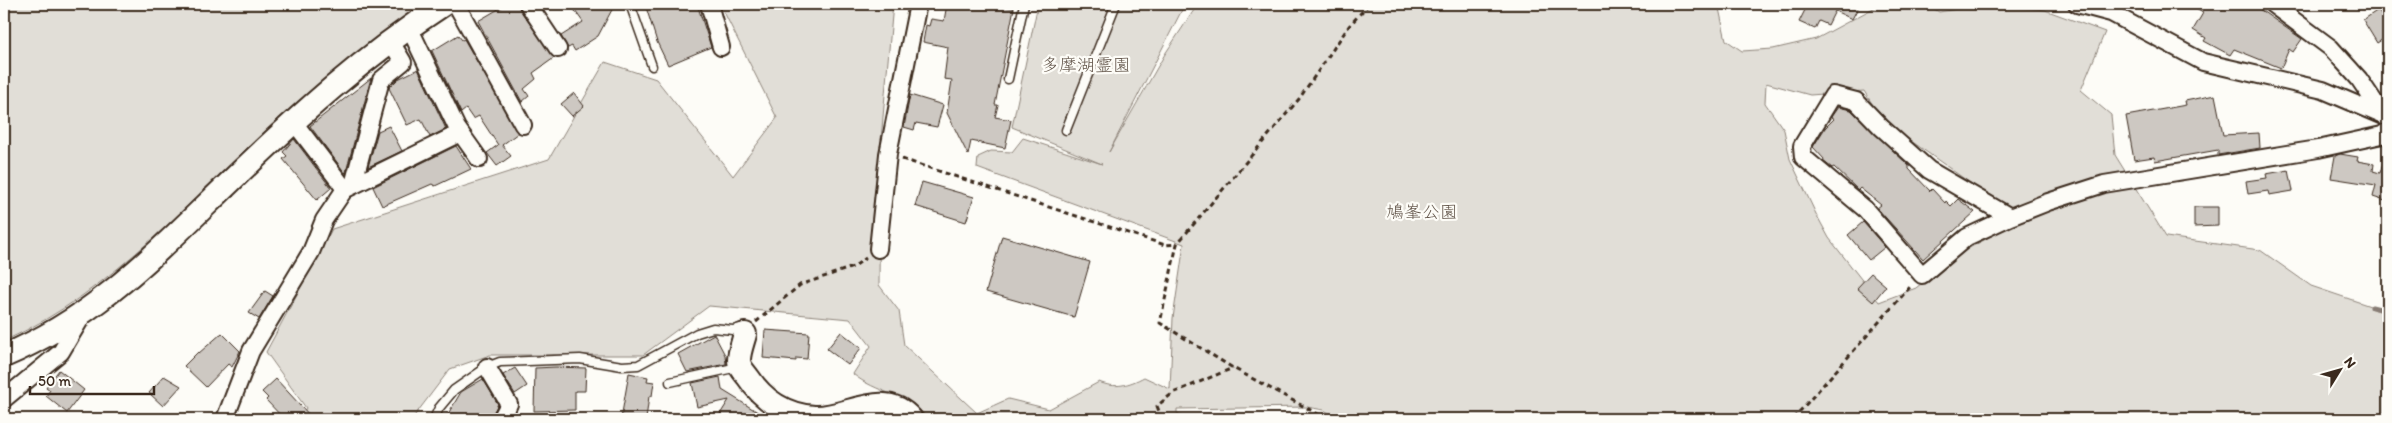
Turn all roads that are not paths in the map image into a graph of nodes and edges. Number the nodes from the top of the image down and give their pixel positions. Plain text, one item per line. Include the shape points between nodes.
1 (444, 4) edge
2 (456, 4) edge
3 (528, 4) edge
4 (630, 4) edge
5 (710, 4) edge
6 (918, 4) edge
7 (1024, 4) edge
8 (1116, 4) edge
9 (2077, 4) edge
10 (2272, 4) edge
11 (2118, 8) edge
12 (409, 26) junction
13 (390, 40) junction
14 (721, 47) dead end
15 (558, 49) dead end
16 (652, 66) dead end
17 (1008, 79) dead end
18 (293, 121) junction
19 (2387, 123) edge
20 (523, 125) dead end
21 (1066, 130) dead end
22 (460, 133) junction
23 (479, 159) dead end
24 (349, 187) junction
25 (2010, 217) junction
26 (878, 249) road end
27 (85, 311) junction
28 (748, 330) joint
29 (4, 356) edge
30 (740, 366) junction
31 (487, 367) junction
32 (670, 382) dead end
33 (4, 400) edge
34 (225, 419) edge
35 (434, 419) edge
36 (501, 419) edge
37 (911, 419) edge

1 - 12 street
2 - 20 street
3 - 15 street
4 - 16 lane
5 - 14 street
6 - 26 street via 888,154
7 - 17 lane
8 - 21 lane
9 - 11 street
10 - 19 street via 2331,48 2359,79
11 - 19 street via 2203,62 2323,90
12 - 13 street
12 - 22 street
13 - 18 street
13 - 24 street via 403,62 381,80
18 - 24 street
18 - 27 street via 146,263
19 - 25 street via 2382,136 2104,184
22 - 23 street
22 - 24 street
24 - 34 street via 324,220 311,252 251,351
25 - 25 street via 1929,170 1856,101 1833,95 1802,146 1803,157 1865,209 1922,275 1967,237
27 - 29 street
27 - 33 street via 61,352
28 - 30 street
28 - 31 lane via 713,328 697,333 638,365 622,366 580,358 500,362
30 - 32 lane
30 - 37 street via 757,392 786,412 815,417 875,404 894,407
31 - 35 lane via 454,390
31 - 36 street via 510,404

